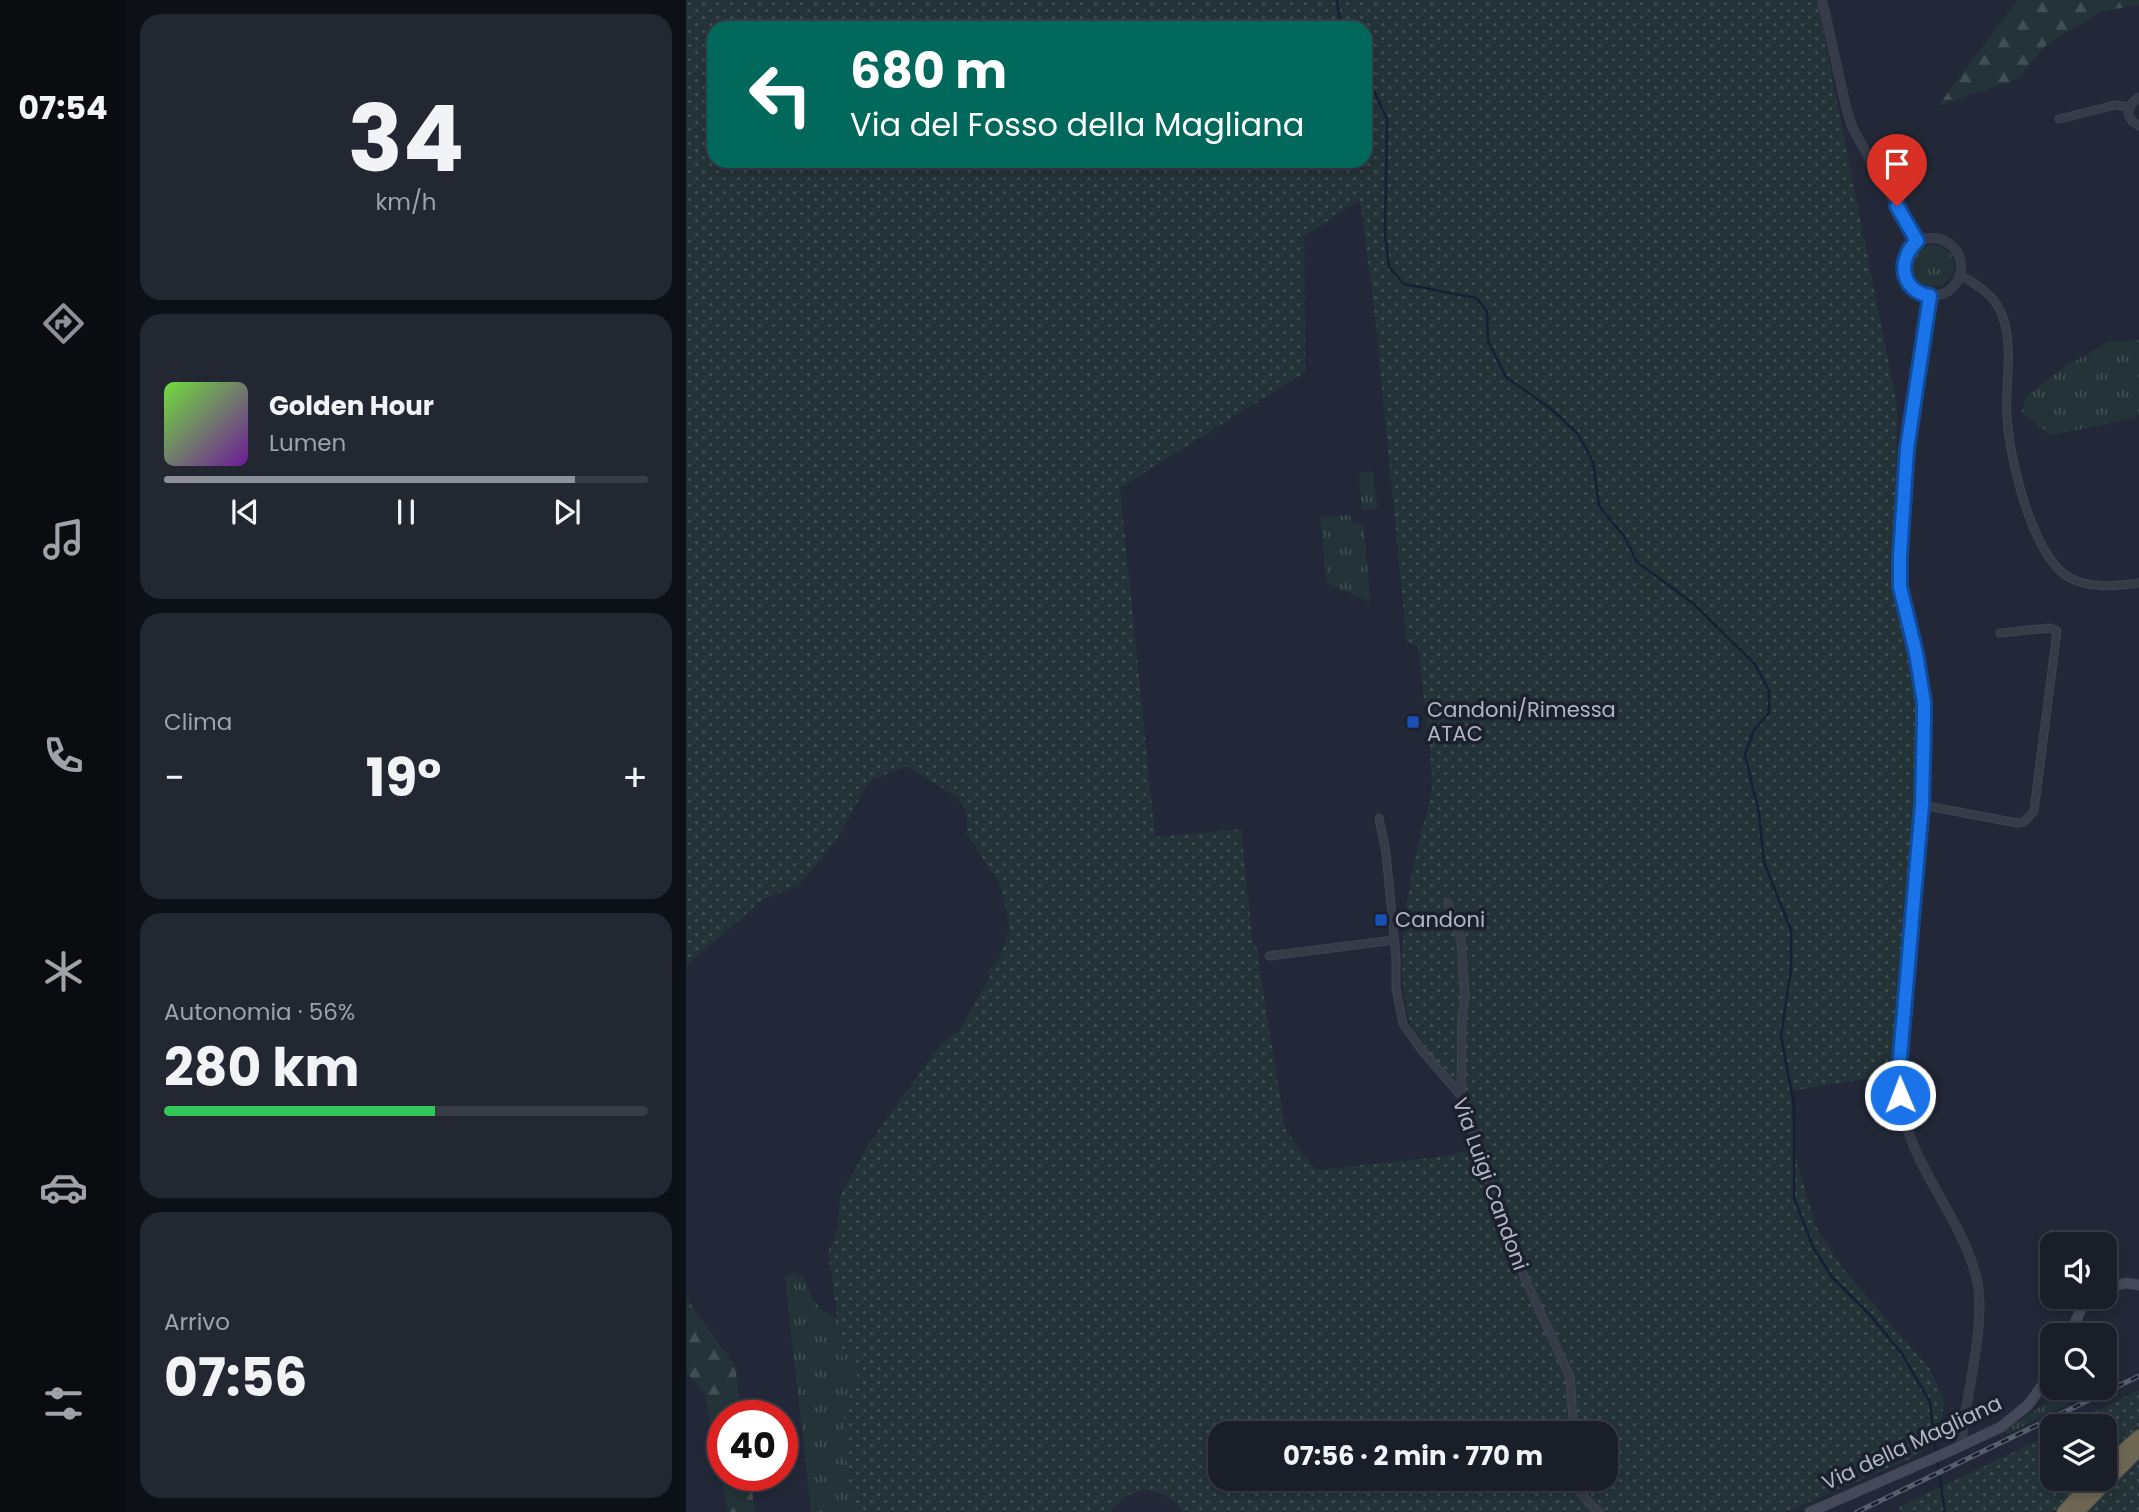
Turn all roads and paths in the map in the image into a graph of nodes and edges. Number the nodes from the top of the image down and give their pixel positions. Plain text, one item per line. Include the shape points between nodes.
1 (1822, 0) edge
2 (2139, 97) edge
3 (2129, 107) junction
4 (2059, 119) dead end
5 (2139, 126) edge
6 (1917, 241) junction
7 (1960, 275) junction
8 (1930, 296) junction
9 (2139, 583) edge
10 (2000, 633) dead end
11 (1922, 805) junction
12 (1379, 818) dead end
13 (1448, 904) dead end
14 (1394, 940) junction
15 (1269, 956) dead end
16 (1461, 1096) junction
17 (2139, 1284) edge
18 (2117, 1285) edge
19 (2040, 1389) edge
20 (1573, 1421) edge
21 (2139, 1436) edge
22 (1961, 1446) junction
23 (2139, 1450) edge
24 (2117, 1455) edge
25 (1581, 1491) edge
26 (2078, 1506) edge
27 (1599, 1512) edge
28 (1810, 1512) edge
29 (2063, 1512) edge

1 - 6 street via 1853,129
2 - 3 street
3 - 4 street via 2115,105
3 - 5 street via 2130,118
6 - 7 street via 1938,238 1955,247
6 - 8 street via 1905,256 1904,273 1913,289
7 - 8 street via 1950,290
7 - 9 street via 1990,296 2004,322 2009,434 2029,515 2046,551 2060,570 2081,582 2109,586
8 - 11 street via 1907,449 1900,556 1900,587 1924,703
10 - 11 street via 2057,631 2034,811 2017,823
11 - 22 street via 1900,1095 1912,1143 1964,1240 1977,1279 1980,1313
12 - 14 street, Via Luigi Candoni
13 - 16 street via 1461,940 1465,996
14 - 15 street
14 - 16 street, Via Luigi Candoni via 1403,1024
16 - 20 street, Via Luigi Candoni via 1514,1254 1570,1377
17 - 18 main road
19 - 22 main road, Via della Magliana via 2013,1419
21 - 24 highway
22 - 28 main road, Via della Magliana
23 - 26 highway
25 - 27 street
26 - 29 highway

